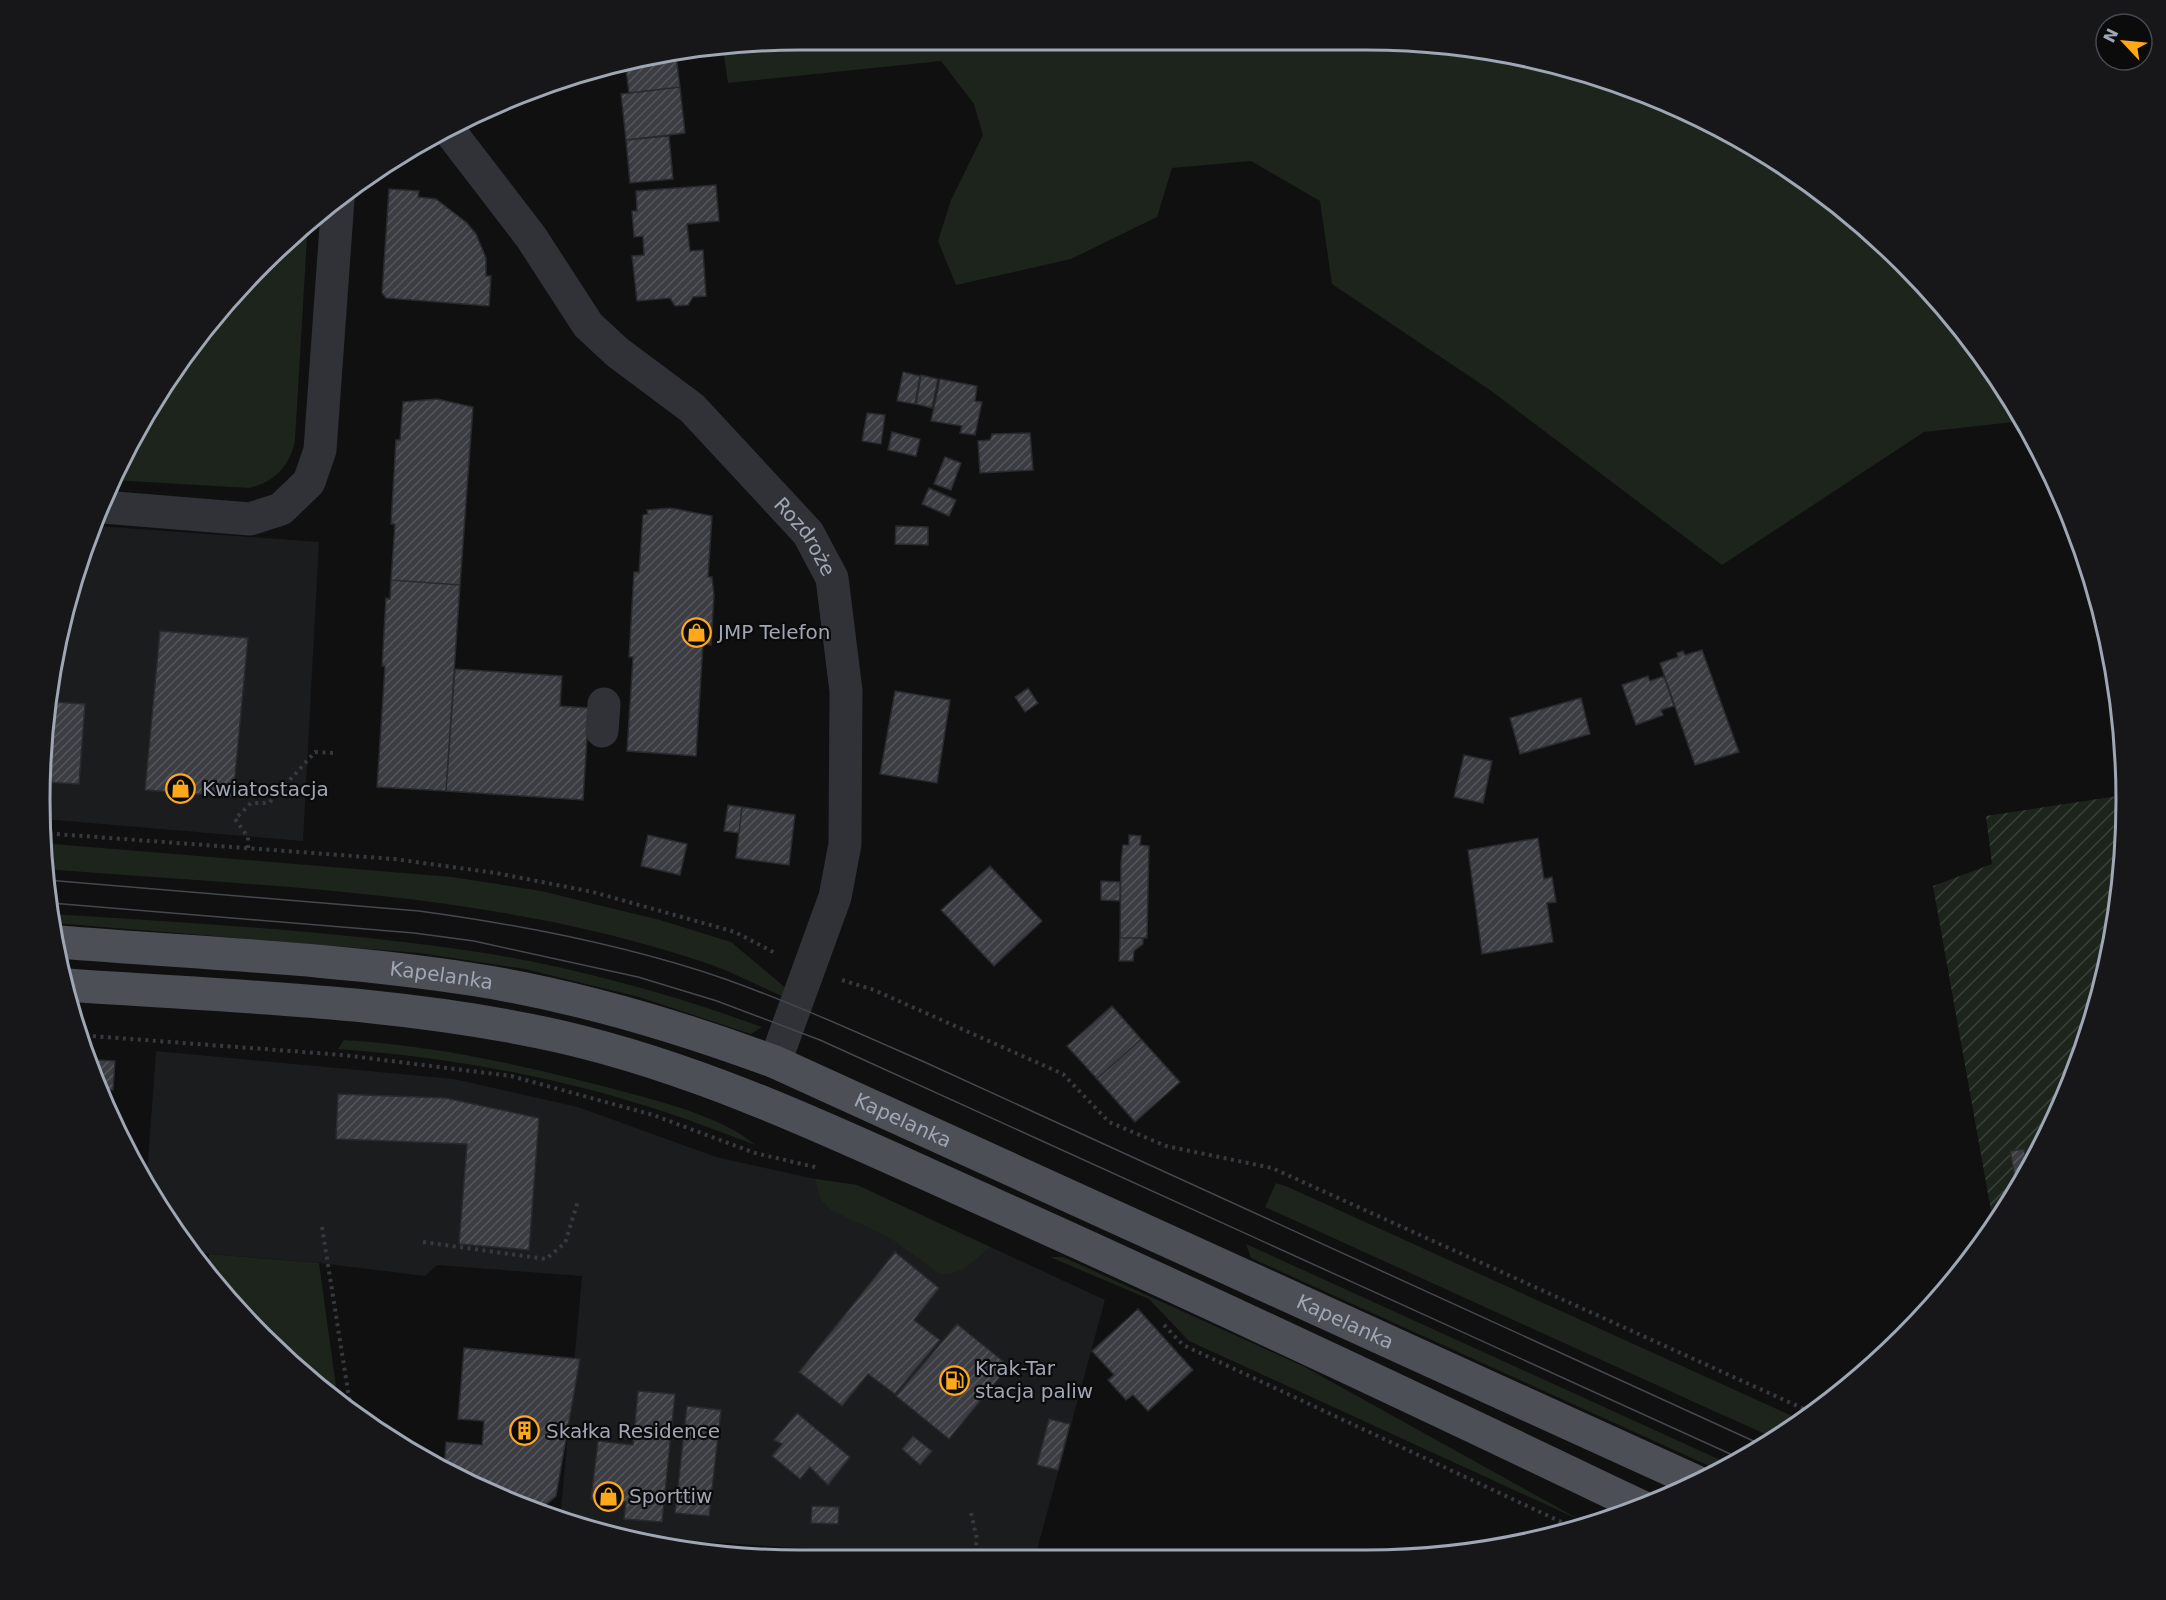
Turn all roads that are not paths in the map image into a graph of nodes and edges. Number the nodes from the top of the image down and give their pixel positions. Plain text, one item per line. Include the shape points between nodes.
1 (453, 135) edge
2 (338, 209) edge
3 (109, 508) edge
4 (63, 942) edge
5 (73, 985) edge
6 (775, 1062) junction
7 (1688, 1478) edge
8 (1631, 1502) edge

1 - 6 street, Rozdroże via 531,237 588,325 617,352 692,408 808,533 832,578 846,691 845,844 835,897
2 - 3 street via 320,450 309,482 281,509 250,519
4 - 6 main road, Kapelanka via 412,970 472,979 629,1013
5 - 8 main road, Kapelanka via 411,1010 486,1021 564,1038 712,1080 1073,1240
6 - 7 main road, Kapelanka

